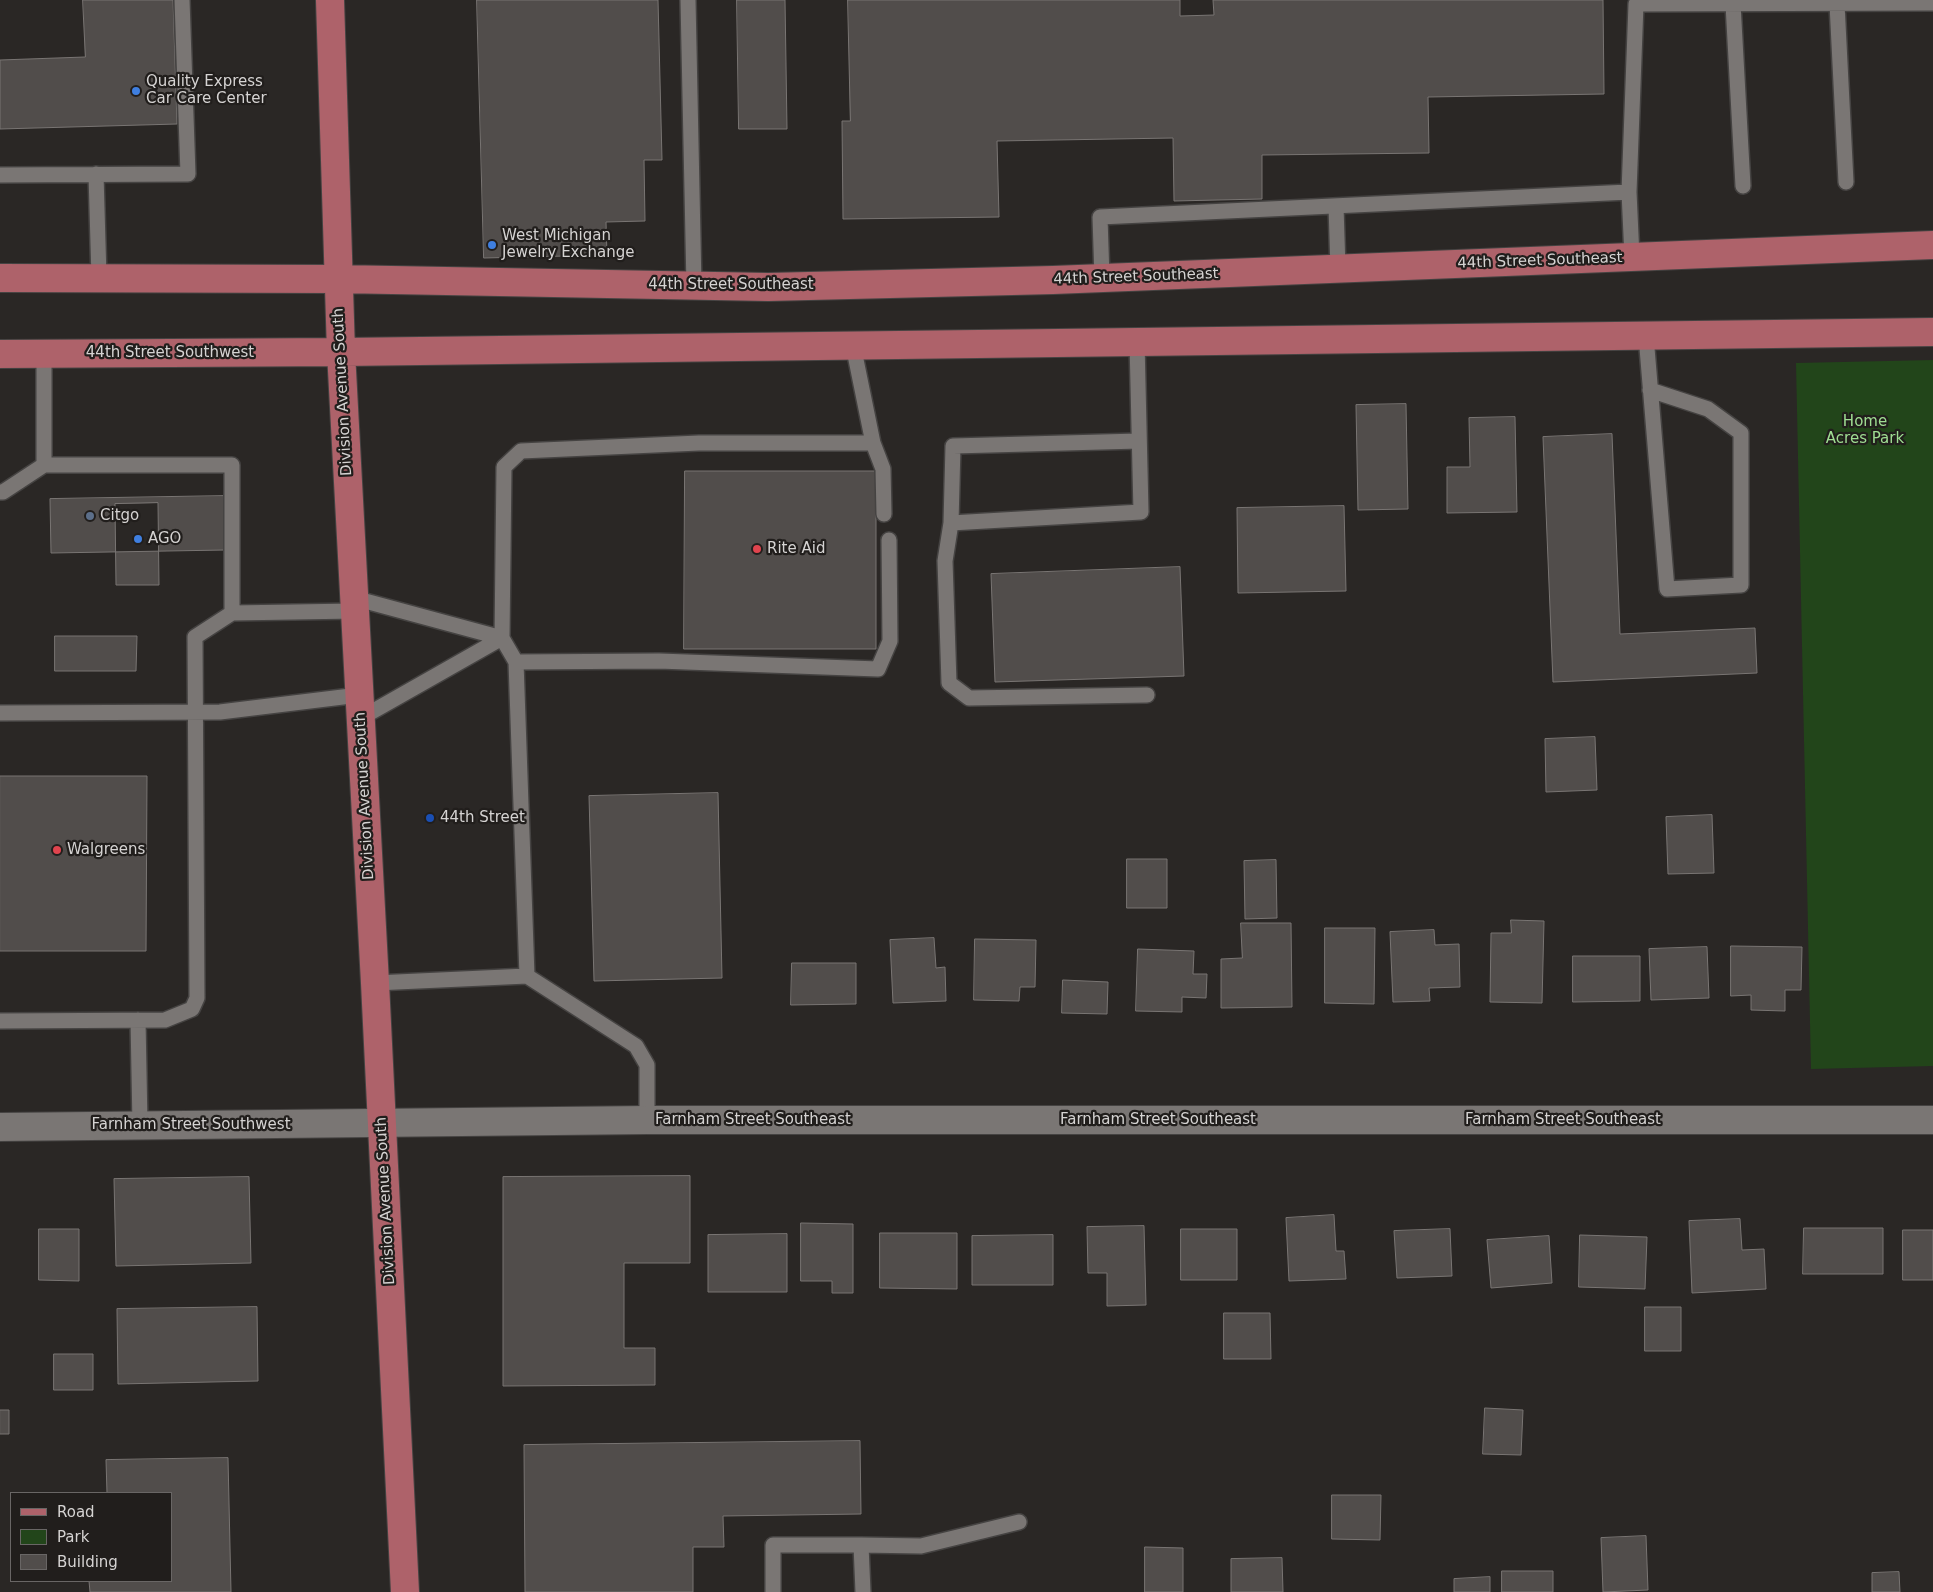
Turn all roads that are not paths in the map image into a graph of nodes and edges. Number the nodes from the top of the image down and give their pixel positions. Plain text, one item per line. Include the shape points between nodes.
1 (182, 0) edge
2 (330, 0) edge
3 (688, 0) edge
4 (1933, 3) edge
5 (1733, 4) junction
6 (1837, 4) junction
7 (96, 174) junction
8 (0, 175) edge
9 (1846, 182) dead end
10 (1743, 186) dead end
11 (1629, 192) junction
12 (1336, 206) junction
13 (1933, 245) edge
14 (1632, 257) junction
15 (1338, 269) junction
16 (0, 278) edge
17 (99, 278) junction
18 (1102, 278) junction
19 (338, 279) junction
20 (694, 286) junction
21 (1933, 332) edge
22 (1646, 336) junction
23 (1137, 342) junction
24 (853, 345) junction
25 (341, 352) junction
26 (0, 354) edge
27 (44, 354) junction
28 (1650, 390) junction
29 (1139, 441) junction
30 (874, 443) junction
31 (44, 465) junction
32 (0, 492) edge
33 (884, 514) dead end
34 (952, 523) junction
35 (889, 540) dead end
36 (355, 604) junction
37 (232, 613) junction
38 (502, 638) junction
39 (516, 662) junction
40 (1147, 695) dead end
41 (360, 707) junction
42 (197, 712) junction
43 (0, 713) edge
44 (526, 976) junction
45 (375, 983) junction
46 (138, 1020) junction
47 (0, 1021) edge
48 (647, 1120) junction
49 (1933, 1120) edge
50 (382, 1124) junction
51 (140, 1125) junction
52 (0, 1126) edge
53 (1019, 1522) dead end
54 (861, 1545) junction
55 (405, 1592) edge
56 (774, 1592) edge
57 (864, 1592) edge

1 - 7 lane via 188,174
2 - 19 main road, Division Avenue South
3 - 20 lane
4 - 6 lane
5 - 6 lane
5 - 10 lane
5 - 11 lane via 1636,4
6 - 9 lane
7 - 8 lane
7 - 17 lane
11 - 12 lane
11 - 14 lane
12 - 15 lane
12 - 18 lane via 1100,217
13 - 14 main road, 44th Street Southeast
14 - 15 main road, 44th Street Southeast
15 - 18 main road, 44th Street Southeast
16 - 17 main road
17 - 19 main road
18 - 20 main road, 44th Street Southeast
19 - 20 main road, 44th Street Southeast
19 - 25 main road, Division Avenue South
21 - 22 main road
22 - 23 main road
22 - 28 lane
23 - 24 main road
23 - 29 lane
24 - 25 main road
24 - 30 lane
25 - 27 main road, 44th Street Southwest
25 - 36 main road, Division Avenue South
26 - 27 main road, 44th Street Southwest
27 - 31 lane
28 - 28 lane via 1667,589 1741,584 1741,433 1708,409
29 - 34 lane via 1141,512
29 - 34 lane via 953,446
30 - 33 lane via 883,469
30 - 38 lane via 700,443 521,451 504,467
31 - 32 lane
31 - 37 lane via 232,465
34 - 40 lane via 945,561 949,683 969,698
35 - 39 lane via 890,642 878,669 658,660
36 - 37 lane
36 - 38 lane
36 - 41 main road, Division Avenue South
37 - 42 lane via 195,637
38 - 39 lane
38 - 41 lane
39 - 44 lane
41 - 42 lane
41 - 45 main road, Division Avenue South
42 - 43 lane
42 - 46 lane via 197,998 192,1010 165,1020
44 - 45 lane
44 - 48 lane via 636,1046 647,1065
45 - 50 main road, Division Avenue South
46 - 47 lane
46 - 51 lane
48 - 49 street, Farnham Street Southeast
48 - 50 street, Farnham Street Southeast
50 - 51 street, Farnham Street Southwest
50 - 55 main road, Division Avenue South
51 - 52 street, Farnham Street Southwest
53 - 54 lane via 921,1546
54 - 56 lane via 773,1545
54 - 57 lane

